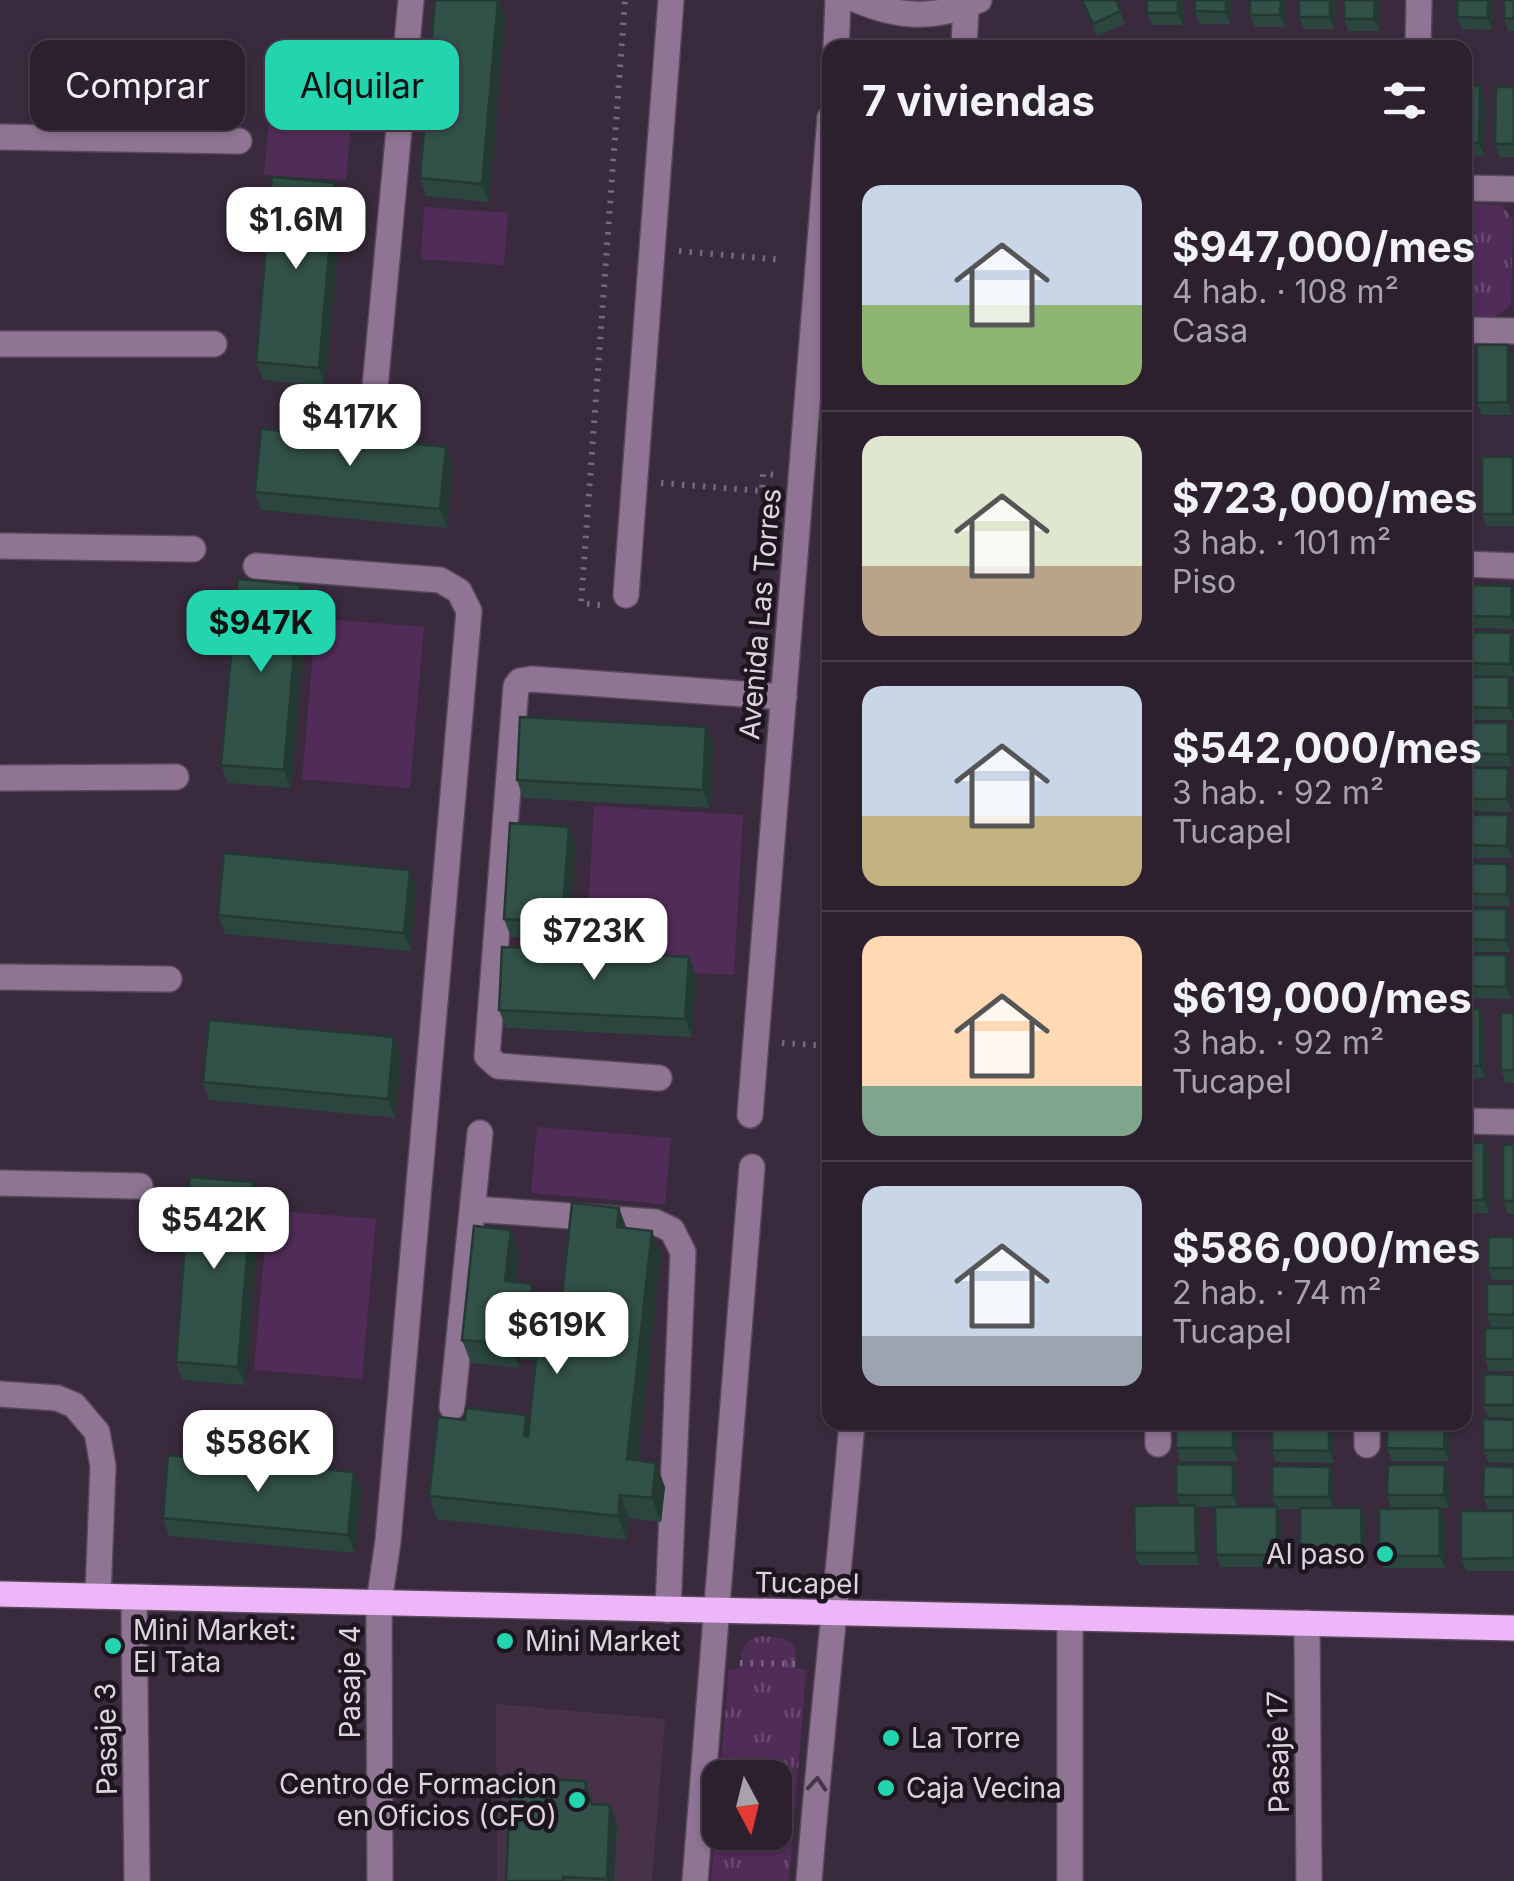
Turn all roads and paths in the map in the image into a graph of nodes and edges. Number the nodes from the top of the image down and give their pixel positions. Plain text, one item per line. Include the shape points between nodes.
1 (411, 0) edge
2 (625, 0) edge
3 (672, 0) edge
4 (838, 0) edge
5 (857, 0) edge
6 (1419, 0) edge
7 (973, 3) edge
8 (836, 40) edge
9 (966, 40) edge
10 (1418, 40) edge
11 (0, 137) edge
12 (239, 141) dead end
13 (1472, 188) edge
14 (1514, 189) edge
15 (822, 217) edge
16 (652, 249) junction
17 (783, 260) dead end
18 (1472, 330) edge
19 (1514, 332) edge
20 (0, 344) edge
21 (214, 344) dead end
22 (376, 387) dead end
23 (801, 478) junction
24 (635, 481) junction
25 (0, 546) edge
26 (194, 549) dead end
27 (1472, 564) edge
28 (256, 566) dead end
29 (1514, 566) edge
30 (626, 595) joint
31 (784, 697) junction
32 (0, 778) edge
33 (176, 778) dead end
34 (0, 977) edge
35 (169, 980) dead end
36 (756, 1041) junction
37 (822, 1045) edge
38 (660, 1078) dead end
39 (750, 1115) dead end
40 (1472, 1120) edge
41 (1514, 1122) edge
42 (480, 1133) dead end
43 (752, 1167) dead end
44 (0, 1183) edge
45 (140, 1186) dead end
46 (473, 1209) junction
47 (0, 1394) edge
48 (452, 1408) dead end
49 (851, 1430) edge
50 (0, 1594) edge
51 (98, 1596) junction
52 (134, 1597) junction
53 (379, 1603) junction
54 (668, 1610) junction
55 (718, 1610) junction
56 (833, 1614) junction
57 (1070, 1618) junction
58 (1307, 1623) junction
59 (1514, 1628) edge
60 (713, 1663) junction
61 (827, 1664) junction
62 (137, 1881) edge
63 (380, 1881) edge
64 (695, 1881) edge
65 (809, 1881) edge
66 (1070, 1881) edge
67 (1310, 1881) edge

1 - 22 street
2 - 30 path via 582,604 613,607 614,594
3 - 16 street
4 - 8 street
5 - 7 street via 919,16
6 - 10 street
7 - 9 street
11 - 12 street
13 - 14 street
15 - 23 street, Avenida Las Torres
16 - 17 path
16 - 24 street
18 - 19 street
20 - 21 street
23 - 24 path via 763,474 762,491
23 - 31 street, Avenida Las Torres
24 - 30 street
25 - 26 street
27 - 29 street
28 - 53 street, Pasaje 4 via 430,578 450,584 469,611
31 - 36 street, Avenida Las Torres
31 - 38 street via 531,679 516,686 487,1056 498,1066
32 - 33 street
34 - 35 street
36 - 37 path
36 - 39 street, Avenida Las Torres
40 - 41 street
42 - 46 street
43 - 55 street
44 - 45 street
46 - 48 street
46 - 54 street via 655,1222 672,1230 683,1252
47 - 51 street via 57,1398 88,1417 97,1432 103,1466
49 - 56 street
50 - 51 main road, Tucapel
51 - 52 main road, Tucapel
52 - 53 main road, Tucapel
52 - 62 street, Pasaje 3
53 - 54 main road, Tucapel
53 - 63 street, Pasaje 4
54 - 55 main road, Tucapel
55 - 56 main road, Tucapel
55 - 60 street
56 - 57 main road, Tucapel
56 - 61 street
57 - 58 main road, Tucapel
57 - 66 street
58 - 59 main road, Tucapel
58 - 67 street, Pasaje 17
60 - 61 path
60 - 64 street
65 -> 61 street

